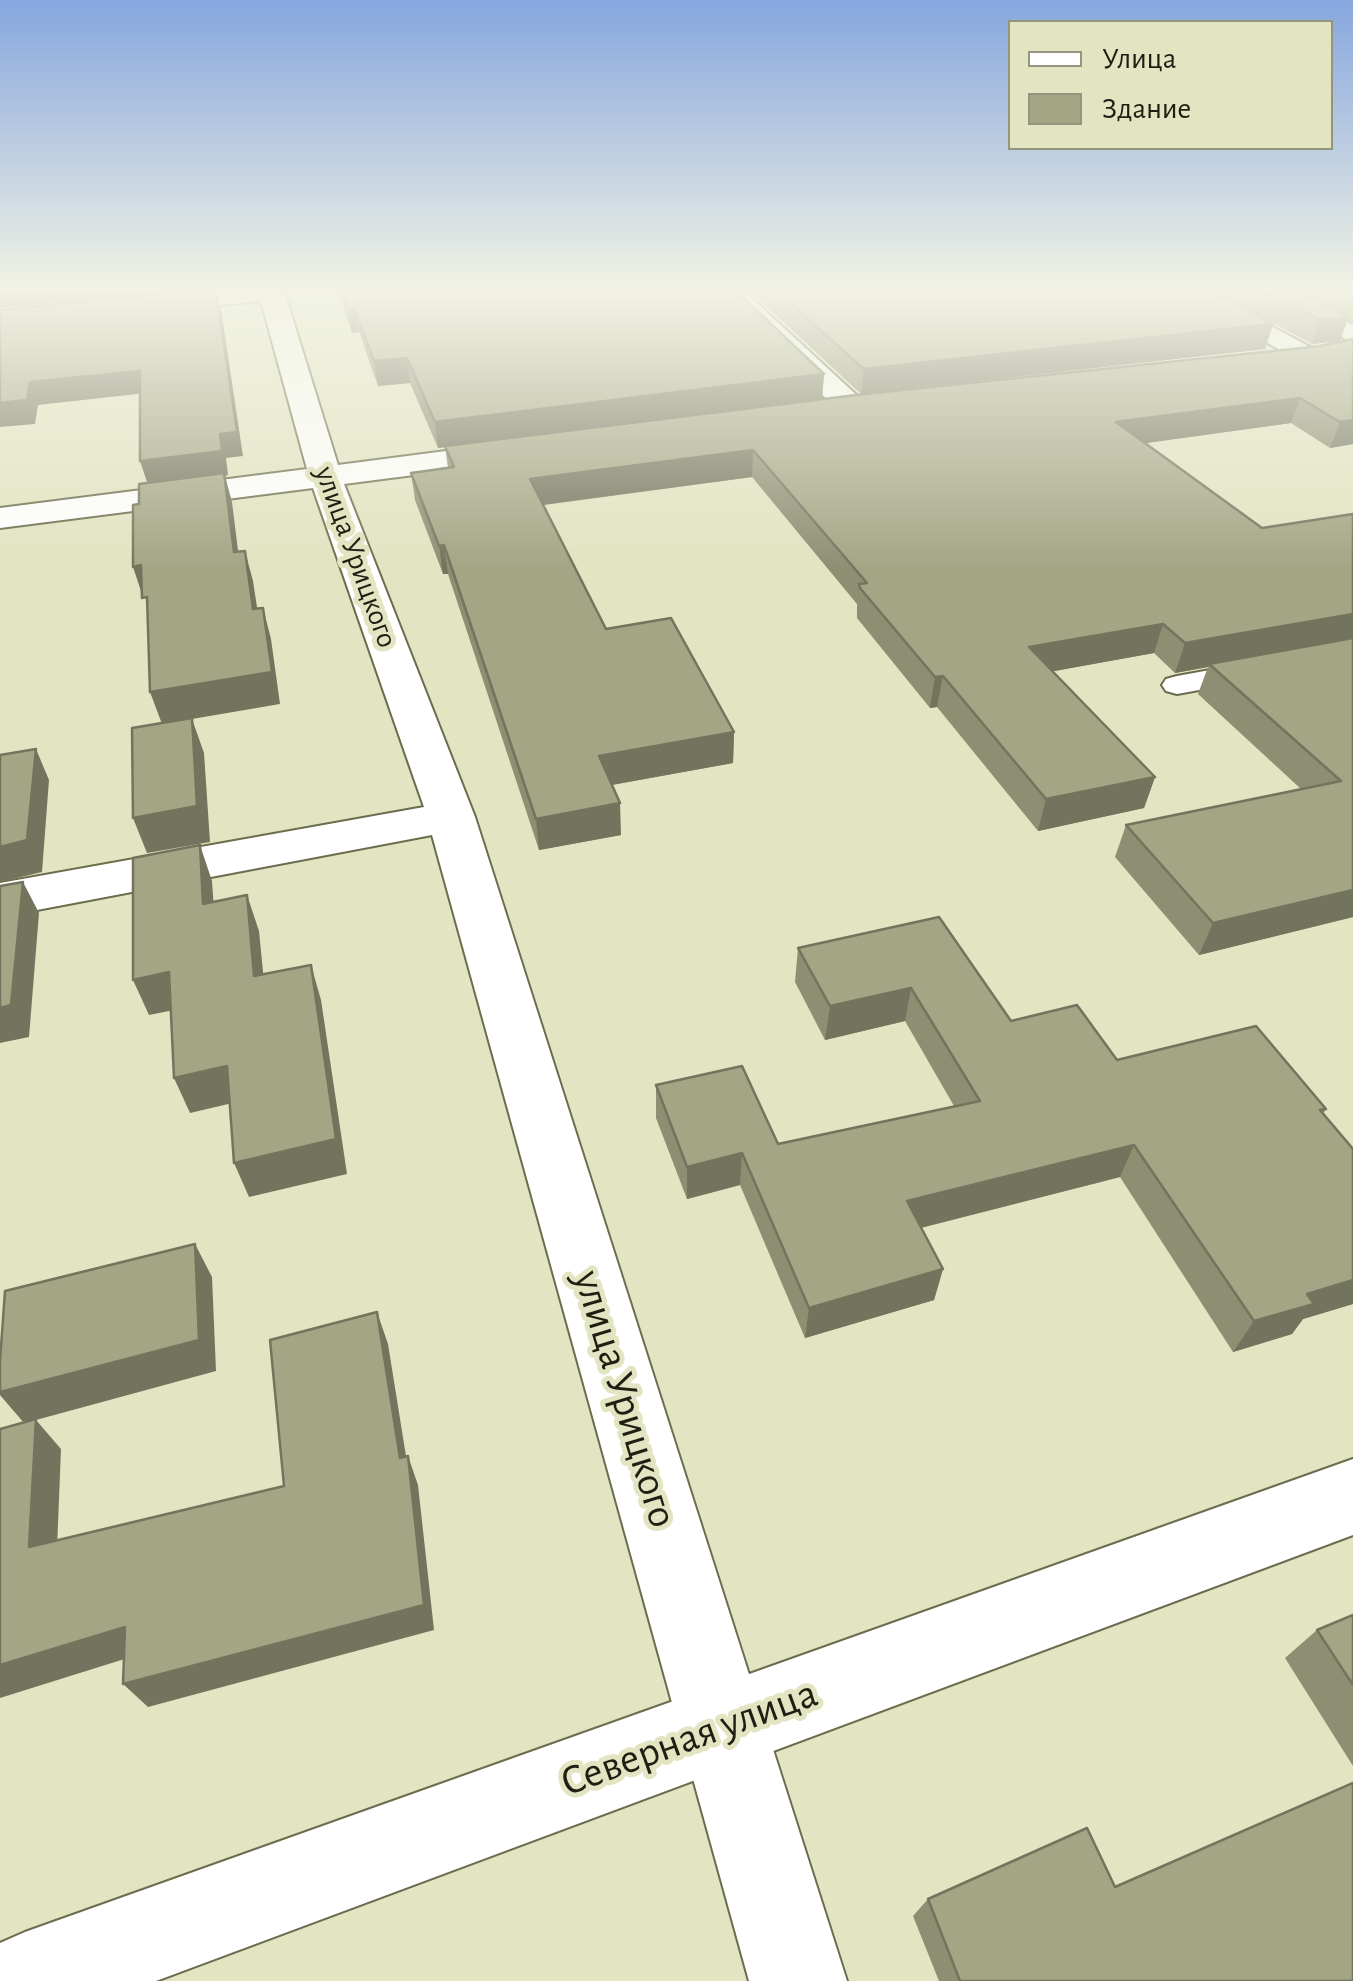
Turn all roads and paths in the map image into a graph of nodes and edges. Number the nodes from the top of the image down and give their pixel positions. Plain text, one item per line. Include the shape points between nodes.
1 (298, 383) edge
2 (827, 383) edge
3 (892, 404) edge
4 (853, 408) junction
5 (814, 414) edge
6 (560, 446) edge
7 (325, 476) junction
8 (0, 518) edge
9 (1353, 653) edge
10 (1177, 685) dead end
11 (451, 817) junction
12 (0, 900) edge
13 (1353, 1497) edge
14 (722, 1725) junction
15 (25, 1981) edge
16 (798, 1981) edge

1 - 7 street, улица Урицкого
2 - 4 street
3 - 4 street
4 - 5 street
6 - 7 street
7 - 8 street
7 - 11 street, улица Урицкого
9 - 10 lane
11 - 12 street
11 - 14 street, улица Урицкого
13 - 14 street, Северная улица
14 - 15 street, Северная улица
14 - 16 street, улица Урицкого

